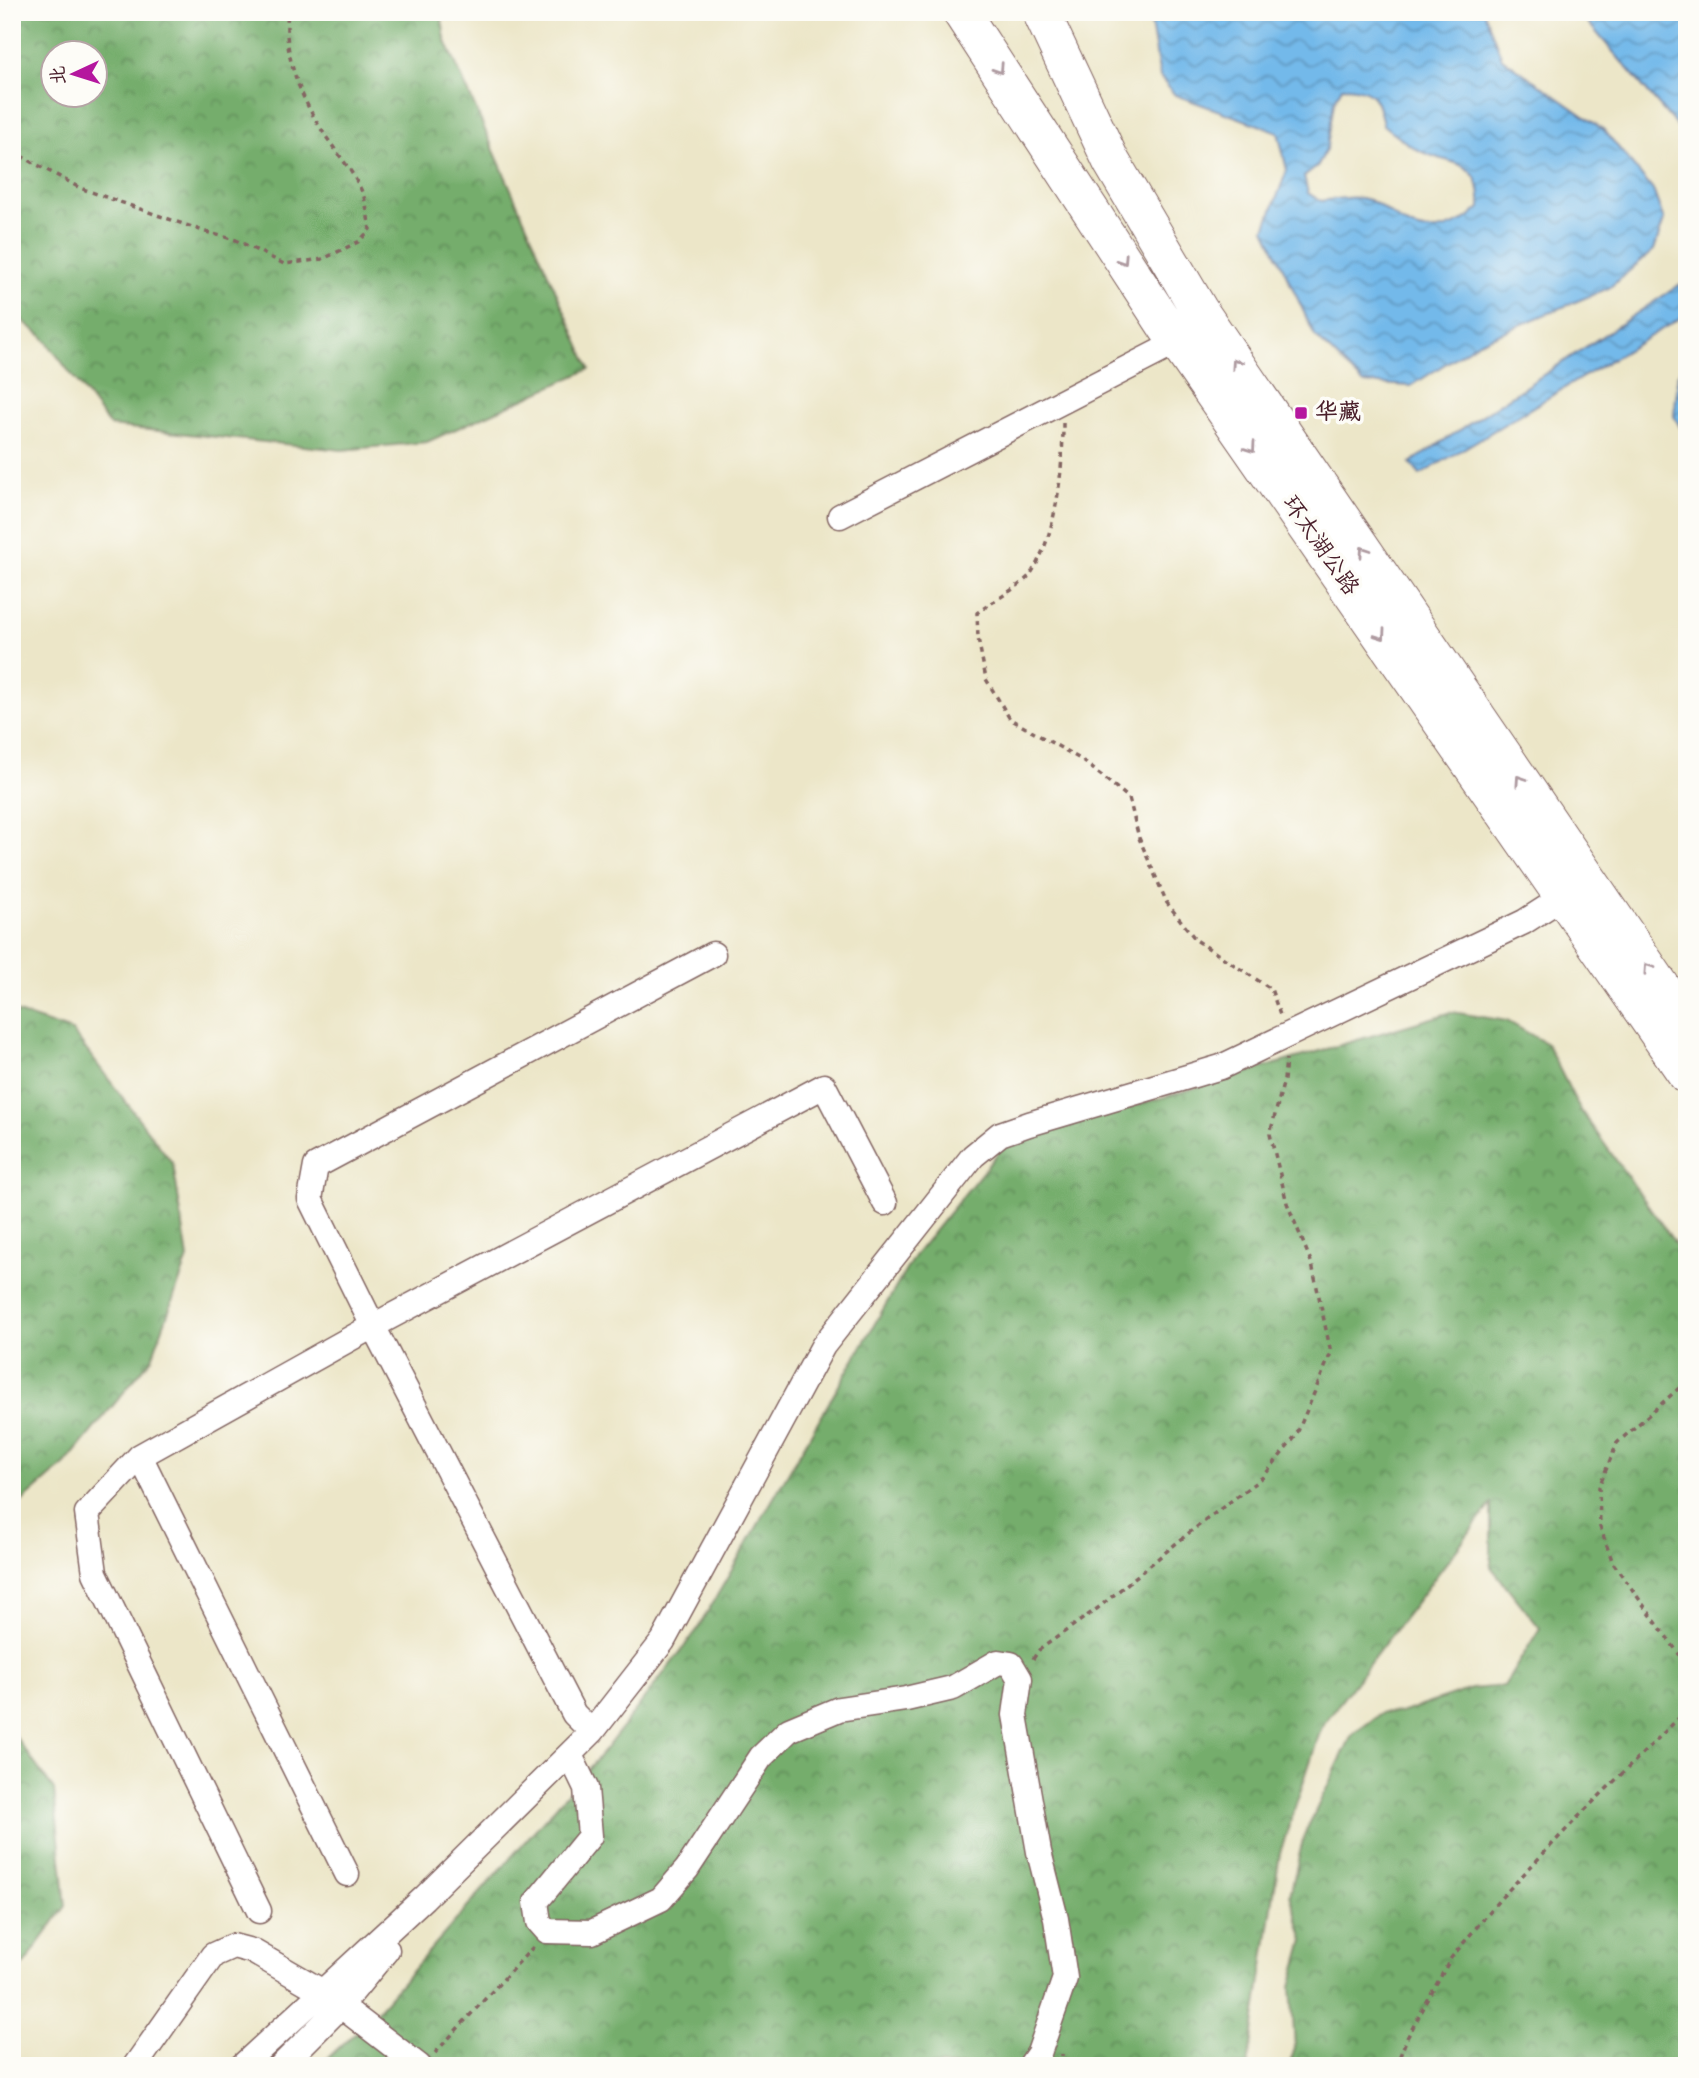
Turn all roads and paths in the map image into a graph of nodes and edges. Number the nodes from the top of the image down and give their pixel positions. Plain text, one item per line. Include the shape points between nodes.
1 (288, 12) edge
2 (961, 12) edge
3 (1041, 12) edge
4 (12, 151) edge
5 (1207, 321) junction
6 (1178, 342) junction
7 (1064, 401) junction
8 (840, 516) dead end
9 (1563, 897) junction
10 (713, 954) dead end
11 (1687, 1024) edge
12 (1287, 1035) junction
13 (1687, 1075) edge
14 (885, 1203) dead end
15 (373, 1326) junction
16 (1687, 1381) edge
17 (140, 1456) junction
18 (1687, 1665) edge
19 (1020, 1679) junction
20 (1687, 1710) edge
21 (592, 1732) junction
22 (570, 1755) junction
23 (347, 1874) dead end
24 (259, 1911) dead end
25 (547, 1931) junction
26 (332, 1999) junction
27 (426, 2061) edge
28 (135, 2066) edge
29 (242, 2066) edge
30 (281, 2066) edge
31 (1030, 2066) edge
32 (1396, 2066) edge

1 - 4 path via 286,28 300,92 364,197 370,229 360,241 323,259 284,264 236,240 80,188
2 -> 6 highway, 环太湖公路
3 - 5 highway, 环太湖公路 via 1111,161
5 - 6 street
11 -> 5 highway, 环太湖公路
6 - 7 street
6 -> 9 highway, 环太湖公路
7 - 8 street
7 - 12 path via 1063,455 1049,534 1029,577 977,613 986,679 1010,719 1082,760 1129,798 1139,838 1167,903 1196,940 1271,989
9 - 12 street via 1524,922
9 - 13 highway, 环太湖公路
10 - 15 street via 316,1166 310,1199
12 - 19 path via 1284,1080 1270,1134 1287,1203 1312,1264 1331,1353 1296,1436 1263,1477 1039,1650
12 - 21 street via 1221,1067 1000,1134 973,1156 822,1346 663,1641
14 - 15 street via 824,1086
15 - 17 street
15 - 21 street via 574,1714
16 - 18 path via 1616,1443 1599,1488 1600,1527 1614,1563
17 - 23 street
17 - 24 street via 87,1513 95,1573
19 - 25 street via 1011,1664 998,1662 953,1688 839,1709 789,1730 761,1757 661,1899 592,1932
19 - 31 street via 1015,1716 1065,1978 1040,2053
20 - 32 path via 1518,1880 1451,1958
21 - 22 street
22 - 25 street via 586,1788 590,1836 536,1902 539,1922
22 - 26 street via 424,1898
25 - 27 path
26 - 27 street
26 - 28 street via 252,1951 233,1946 213,1955
26 - 29 street
26 - 30 street

